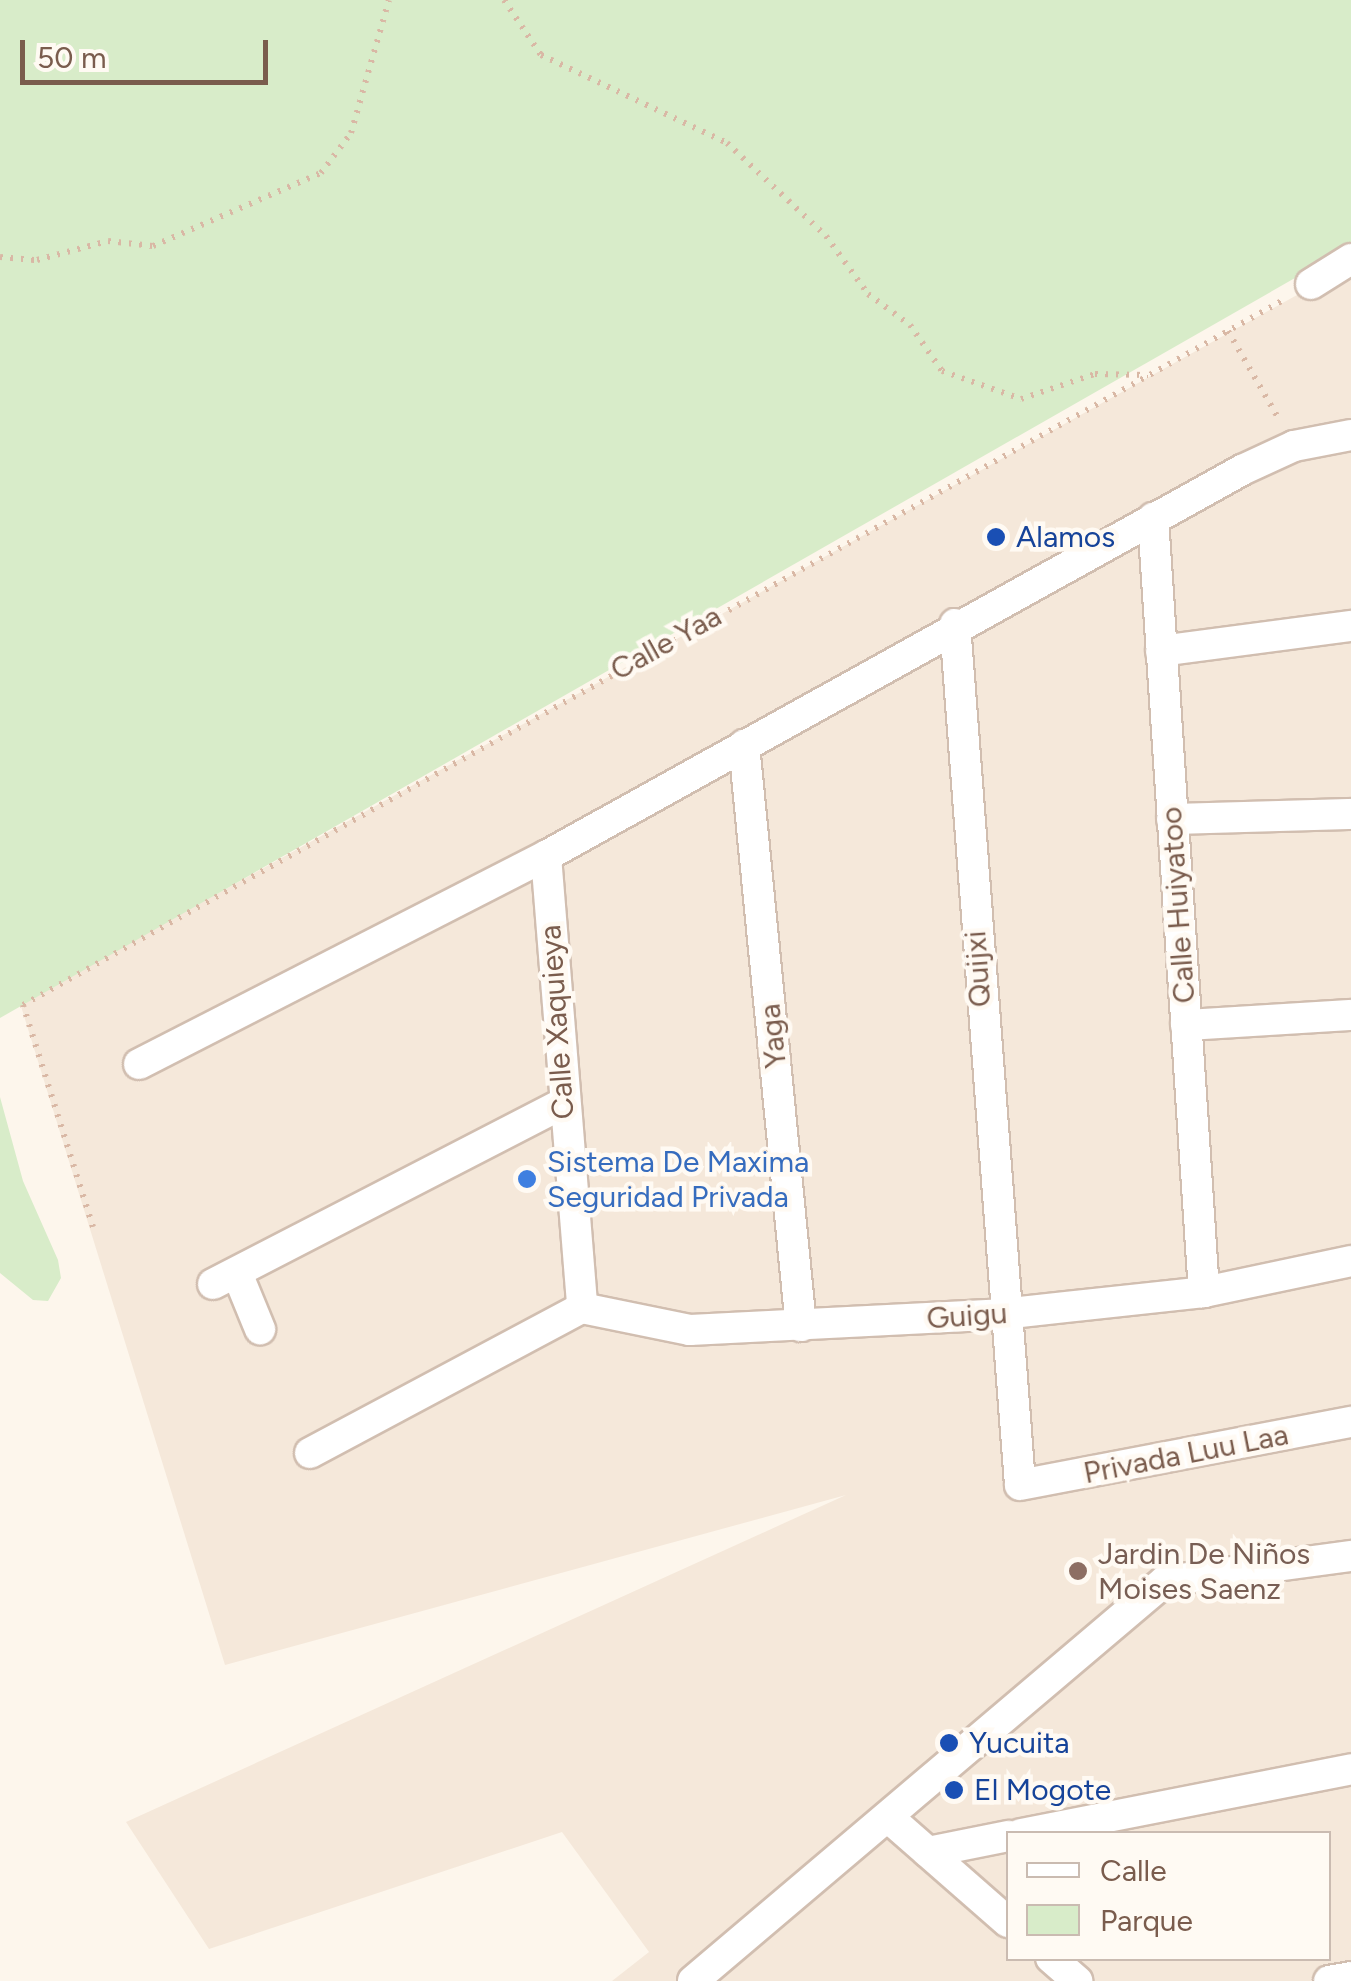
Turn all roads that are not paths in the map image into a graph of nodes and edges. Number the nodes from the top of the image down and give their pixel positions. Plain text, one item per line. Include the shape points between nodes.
1 (1351, 258) edge
2 (1311, 284) road end
3 (1351, 436) edge
4 (1153, 518) junction
5 (954, 624) junction
6 (1351, 626) edge
7 (1162, 651) junction
8 (744, 745) junction
9 (1351, 814) edge
10 (1172, 819) junction
11 (546, 856) junction
12 (1351, 1015) edge
13 (1186, 1026) junction
14 (139, 1064) dead end
15 (561, 1104) junction
16 (1351, 1261) edge
17 (1204, 1292) junction
18 (582, 1308) junction
19 (1002, 1314) junction
20 (802, 1326) junction
21 (260, 1328) dead end
22 (1351, 1422) edge
23 (310, 1453) dead end
24 (1020, 1486) joint
25 (1351, 1556) edge
26 (1351, 1769) edge
27 (889, 1818) junction
28 (1037, 1831) edge
29 (1006, 1836) edge
30 (928, 1852) junction
31 (1006, 1920) edge
32 (1054, 1961) edge
33 (1351, 1977) edge
34 (693, 1981) edge
35 (1077, 1981) edge
36 (1329, 1981) edge

1 - 2 street
3 - 4 street via 1294,446
4 - 5 street
4 - 7 street, Calle Huiyatoo
5 - 8 street
5 - 19 street, Quijxi
6 - 7 street
7 - 10 street, Calle Huiyatoo
8 - 11 street
8 - 20 street, Yaga
9 - 10 street
10 - 13 street, Calle Huiyatoo
11 - 14 street
11 - 15 street, Calle Xaquieya
12 - 13 street
13 - 17 street, Calle Huiyatoo
15 - 18 street, Calle Xaquieya
15 - 21 street via 225,1278
16 - 17 street, Guigu
17 - 19 street, Guigu
18 - 20 street, Guigu via 690,1330
18 - 23 street
19 - 20 street, Guigu
19 - 24 street, Quijxi
22 - 24 street, Privada Luu Laa
25 - 27 street via 1165,1582
26 - 28 street
27 - 30 street
27 - 34 street
29 - 30 street
30 - 31 street
32 - 35 street
33 - 36 street

